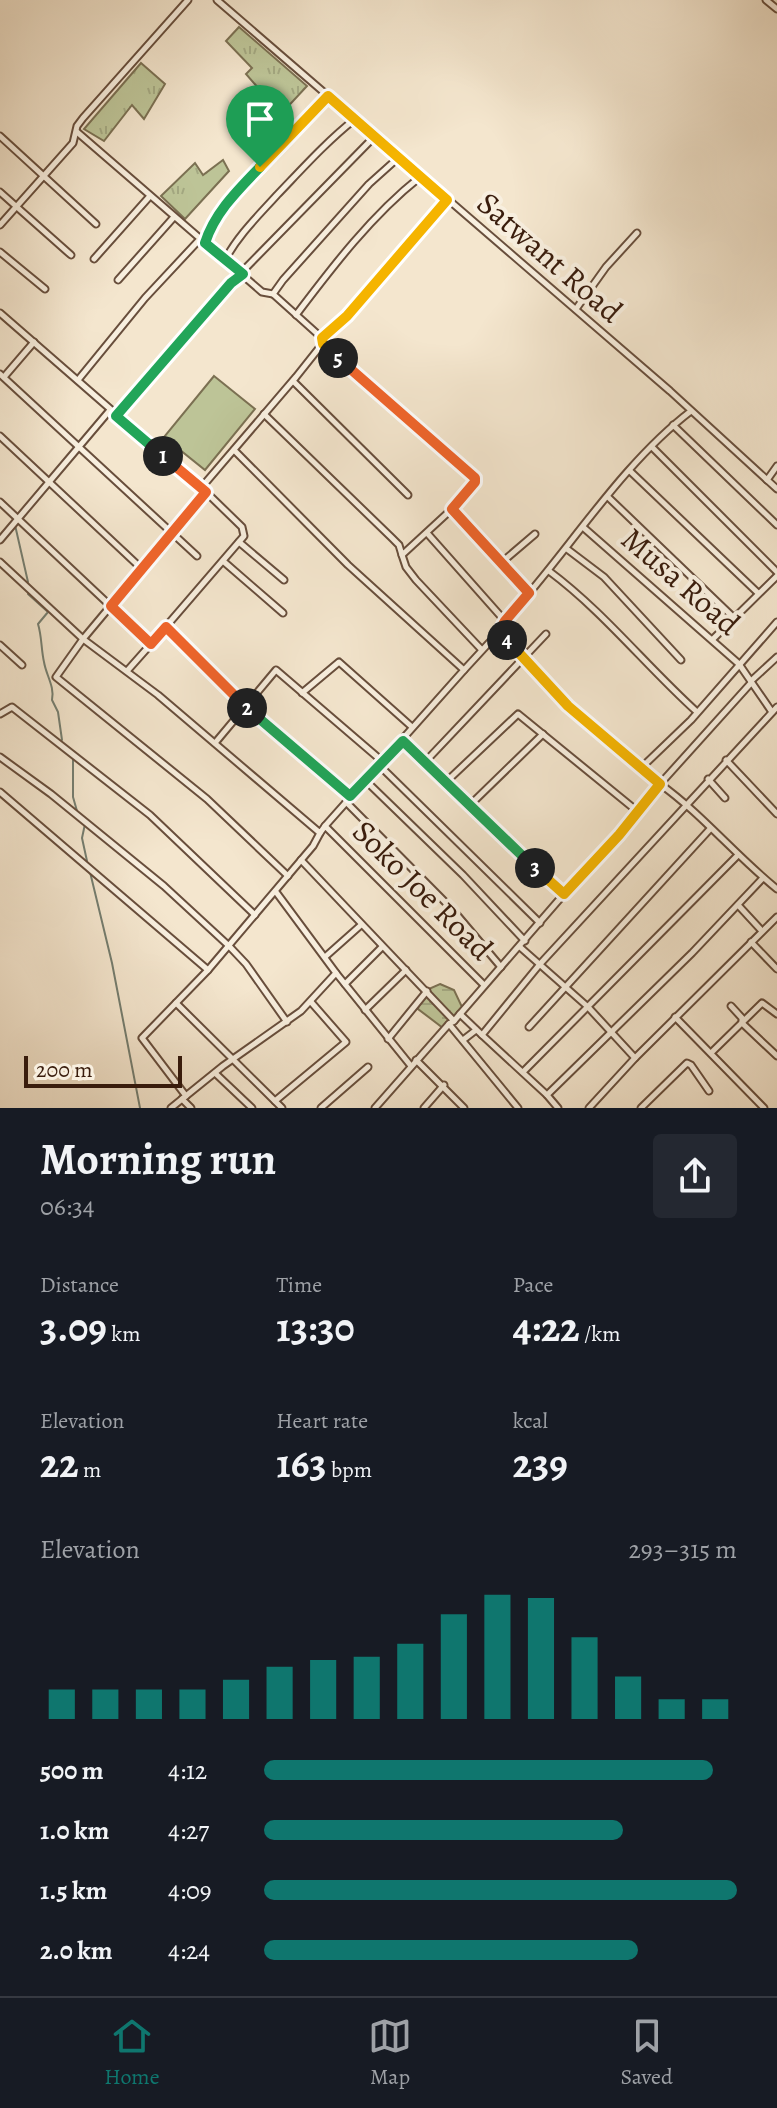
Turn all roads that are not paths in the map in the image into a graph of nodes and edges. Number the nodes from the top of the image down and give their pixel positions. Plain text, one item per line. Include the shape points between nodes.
1 (188, 0) edge
2 (217, 0) edge
3 (766, 0) edge
4 (777, 9) edge
5 (328, 96) junction
6 (355, 119) junction
7 (77, 132) junction
8 (0, 136) edge
9 (374, 137) junction
10 (398, 158) junction
11 (44, 175) junction
12 (420, 177) junction
13 (0, 192) edge
14 (150, 196) junction
15 (447, 200) junction
16 (16, 206) junction
17 (174, 217) junction
18 (96, 224) dead end
19 (0, 225) edge
20 (637, 233) dead end
21 (203, 241) junction
22 (0, 252) edge
23 (71, 255) dead end
24 (94, 259) dead end
25 (225, 260) junction
26 (243, 274) junction
27 (118, 280) dead end
28 (45, 289) dead end
29 (273, 294) junction
30 (576, 309) junction
31 (0, 313) edge
32 (296, 315) junction
33 (322, 341) junction
34 (34, 342) junction
35 (2, 375) edge
36 (78, 380) junction
37 (293, 381) junction
38 (110, 410) junction
39 (691, 411) junction
40 (264, 414) junction
41 (116, 416) junction
42 (673, 425) junction
43 (0, 436) edge
44 (78, 445) junction
45 (652, 447) junction
46 (234, 450) junction
47 (777, 466) edge
48 (630, 471) junction
49 (767, 480) junction
50 (48, 481) junction
51 (777, 489) edge
52 (203, 490) junction
53 (408, 495) dead end
54 (608, 497) junction
55 (0, 502) edge
56 (452, 509) junction
57 (18, 518) junction
58 (777, 525) edge
59 (584, 528) junction
60 (172, 533) junction
61 (427, 533) junction
62 (535, 534) dead end
63 (0, 540) edge
64 (239, 542) junction
65 (567, 549) junction
66 (402, 555) junction
67 (197, 556) dead end
68 (223, 561) junction
69 (0, 562) edge
70 (501, 563) junction
71 (142, 569) junction
72 (549, 571) junction
73 (777, 574) edge
74 (284, 580) dead end
75 (529, 593) junction
76 (758, 593) junction
77 (111, 606) junction
78 (283, 613) dead end
79 (733, 617) junction
80 (505, 621) junction
81 (777, 622) edge
82 (166, 627) junction
83 (499, 632) junction
84 (546, 634) dead end
85 (83, 639) junction
86 (713, 639) junction
87 (151, 644) junction
88 (0, 645) edge
89 (481, 649) junction
90 (524, 657) junction
91 (777, 657) edge
92 (681, 660) dead end
93 (739, 664) junction
94 (22, 665) dead end
95 (464, 670) junction
96 (127, 672) junction
97 (751, 682) junction
98 (302, 693) junction
99 (245, 706) junction
100 (777, 707) edge
101 (697, 712) junction
102 (772, 712) junction
103 (0, 713) edge
104 (412, 727) junction
105 (543, 734) junction
106 (403, 741) junction
107 (215, 743) junction
108 (0, 757) edge
109 (726, 760) junction
110 (425, 762) junction
111 (380, 763) junction
112 (640, 769) junction
113 (708, 779) junction
114 (365, 780) junction
115 (446, 782) junction
116 (660, 784) junction
117 (0, 792) edge
118 (725, 798) dead end
119 (348, 799) junction
120 (686, 803) junction
121 (469, 806) junction
122 (637, 811) junction
123 (777, 813) edge
124 (325, 826) junction
125 (710, 829) junction
126 (320, 833) junction
127 (738, 855) junction
128 (301, 860) junction
129 (288, 876) junction
130 (763, 878) junction
131 (777, 889) edge
132 (275, 892) junction
133 (564, 894) junction
134 (738, 905) junction
135 (255, 915) junction
136 (777, 917) edge
137 (540, 923) junction
138 (361, 925) junction
139 (761, 930) junction
140 (525, 941) junction
141 (751, 942) junction
142 (229, 946) junction
143 (382, 947) junction
144 (520, 947) junction
145 (777, 955) edge
146 (325, 957) junction
147 (771, 962) junction
148 (540, 964) junction
149 (501, 967) junction
150 (777, 969) edge
151 (208, 970) junction
152 (406, 970) junction
153 (336, 973) junction
154 (345, 984) junction
155 (484, 985) junction
156 (565, 986) junction
157 (427, 991) junction
158 (311, 1002) junction
159 (176, 1003) junction
160 (731, 1006) dead end
161 (588, 1007) junction
162 (365, 1010) junction
163 (460, 1014) junction
164 (777, 1014) edge
165 (675, 1017) junction
166 (287, 1022) junction
167 (452, 1022) junction
168 (742, 1023) junction
169 (529, 1027) dead end
170 (479, 1032) junction
171 (612, 1032) junction
172 (388, 1039) junction
173 (463, 1040) junction
174 (711, 1053) junction
175 (777, 1056) edge
176 (635, 1058) junction
177 (232, 1059) junction
178 (416, 1060) junction
179 (411, 1066) junction
180 (368, 1067) dead end
181 (523, 1072) junction
182 (215, 1073) junction
183 (444, 1085) junction
184 (709, 1091) dead end
185 (547, 1095) junction
186 (184, 1097) junction
187 (275, 1101) junction
188 (171, 1108) edge
189 (191, 1108) edge
190 (252, 1108) edge
191 (282, 1108) edge
192 (321, 1108) edge
193 (375, 1108) edge
194 (424, 1108) edge
195 (464, 1108) edge
196 (518, 1108) edge
197 (558, 1108) edge
198 (589, 1108) edge
199 (641, 1108) edge
200 (764, 1108) edge

1 - 7 street via 83,118
2 - 5 street, Satwant Road
3 - 4 street
5 - 6 street, Satwant Road
5 - 21 street via 219,213
6 - 9 street, Satwant Road
6 - 25 street via 262,212
7 - 11 street
7 - 14 street
8 - 11 street
9 - 10 street, Satwant Road
9 - 26 street
10 - 12 street, Satwant Road
10 - 29 street
11 - 16 street
11 - 18 street
12 - 15 street, Satwant Road
12 - 32 street via 364,231
13 - 16 street
14 - 17 street
14 - 24 street
15 - 30 street, Satwant Road
15 - 33 street
16 - 19 street
16 - 23 street
17 - 21 street
17 - 27 street
20 - 30 street
21 - 25 street
21 - 36 street via 145,298
22 - 28 street
25 - 26 street
26 - 29 street via 262,292
26 - 41 street
29 - 32 street
30 - 39 street, Satwant Road
31 - 34 street
32 - 33 street
33 - 37 street
33 - 56 street via 475,478
34 - 35 street
34 - 36 street
35 - 44 street
36 - 38 street
37 - 40 street
37 - 53 street
38 - 41 street
38 - 44 street
39 - 42 street
39 - 49 street, Satwant Road
40 - 46 street
40 - 66 street via 392,538
41 - 52 street
42 - 45 street
42 - 58 street
43 - 50 street
44 - 50 street
44 - 60 street
45 - 48 street
45 - 73 street
46 - 52 street
46 - 95 street via 348,565
47 - 49 street
48 - 54 street
48 - 76 street
49 - 51 street, Satwant Road
50 - 57 street
50 - 71 street
52 - 60 street
52 - 64 street via 242,527
54 - 59 street
54 - 79 street
55 - 57 street
56 - 61 street
56 - 70 street
57 - 63 street
57 - 77 street
59 - 65 street
59 - 86 street, Musa Road
60 - 67 street
60 - 71 street
61 - 66 street
61 - 80 street
62 - 70 street
64 - 68 street
64 - 74 street
65 - 72 street
65 - 92 street via 604,577
66 - 89 street via 416,580
68 - 78 street
68 - 82 street
69 - 85 street, Soko Joe Road
70 - 75 street
71 - 77 street
72 - 75 street
72 - 101 street via 573,588
73 - 76 street
75 - 80 street
76 - 79 street
77 - 85 street
77 - 87 street
79 - 86 street
80 - 83 street
81 - 93 street
82 - 87 street
82 - 99 street
83 - 89 street
83 - 90 street
84 - 90 street
85 - 96 street, Soko Joe Road
85 - 129 street via 57,679 207,799
86 - 93 street, Musa Road
87 - 96 street
88 - 94 street
89 - 95 street
90 - 110 street
90 - 112 street via 568,706
91 - 97 street
93 - 97 street, Musa Road
93 - 101 street
95 - 104 street
96 - 107 street, Soko Joe Road
97 - 102 street, Musa Road
97 - 116 street
98 - 99 street via 276,670
98 - 104 street via 339,662
98 - 111 street
99 - 107 street
99 - 119 street
100 - 102 street
101 - 112 street
102 - 109 street
103 - 135 street via 12,707 117,788
104 - 106 street
105 - 115 street via 516,715
105 - 121 street
105 - 122 street
106 - 110 street
106 - 111 street
107 - 126 street, Soko Joe Road
108 - 142 street via 164,886
109 - 113 street
109 - 123 street
110 - 115 street
111 - 114 street
111 - 137 street
112 - 116 street
113 - 118 street
113 - 120 street
114 - 119 street
114 - 140 street
115 - 121 street
116 - 120 street
116 - 122 street
117 - 151 street
119 - 124 street
119 - 149 street
120 - 125 street
120 - 148 street
121 - 133 street
122 - 133 street
124 - 126 street, Soko Joe Road
124 - 155 street, Soko Joe Road
125 - 127 street
125 - 156 street
126 - 128 street
127 - 130 street
127 - 161 street
128 - 129 street
128 - 138 street
129 - 132 street
130 - 131 street
130 - 134 street
132 - 135 street
132 - 146 street
133 - 137 street
134 - 139 street
134 - 171 street
135 - 142 street
136 - 139 street
137 - 140 street
138 - 143 street
138 - 146 street
139 - 141 street
140 - 144 street
141 - 147 street
141 - 165 street
142 - 151 street
142 - 166 street
143 - 152 street
143 - 154 street
144 - 148 street
144 - 149 street
145 - 147 street
146 - 153 street
147 - 150 street
148 - 156 street
148 - 170 street
149 - 155 street
151 - 159 street
152 - 157 street
152 - 162 street
153 - 154 street
153 - 158 street
154 - 162 street
155 - 163 street
156 - 161 street
156 - 169 street
157 - 167 street
157 - 172 street
158 - 166 street
158 - 187 street via 346,1042
159 - 177 street
159 - 186 street via 142,1038
160 - 168 street
161 - 171 street
161 - 181 street
162 - 172 street
163 - 167 street
163 - 170 street
164 - 168 street via 762,1003
165 - 174 street
165 - 176 street
166 - 177 street
167 - 173 street
167 - 178 street
168 - 174 street
168 - 175 street
170 - 173 street
170 - 181 street
171 - 176 street
171 - 185 street
172 - 179 street
173 - 196 street
174 - 200 street
176 - 198 street
177 - 182 street
177 - 187 street
178 - 179 street
178 - 183 street
179 - 193 street
180 - 192 street
181 - 185 street
182 - 186 street
182 - 190 street
183 - 194 street
183 - 195 street
184 - 199 street via 687,1063
185 - 197 street
186 - 188 street
186 - 189 street
187 - 191 street

